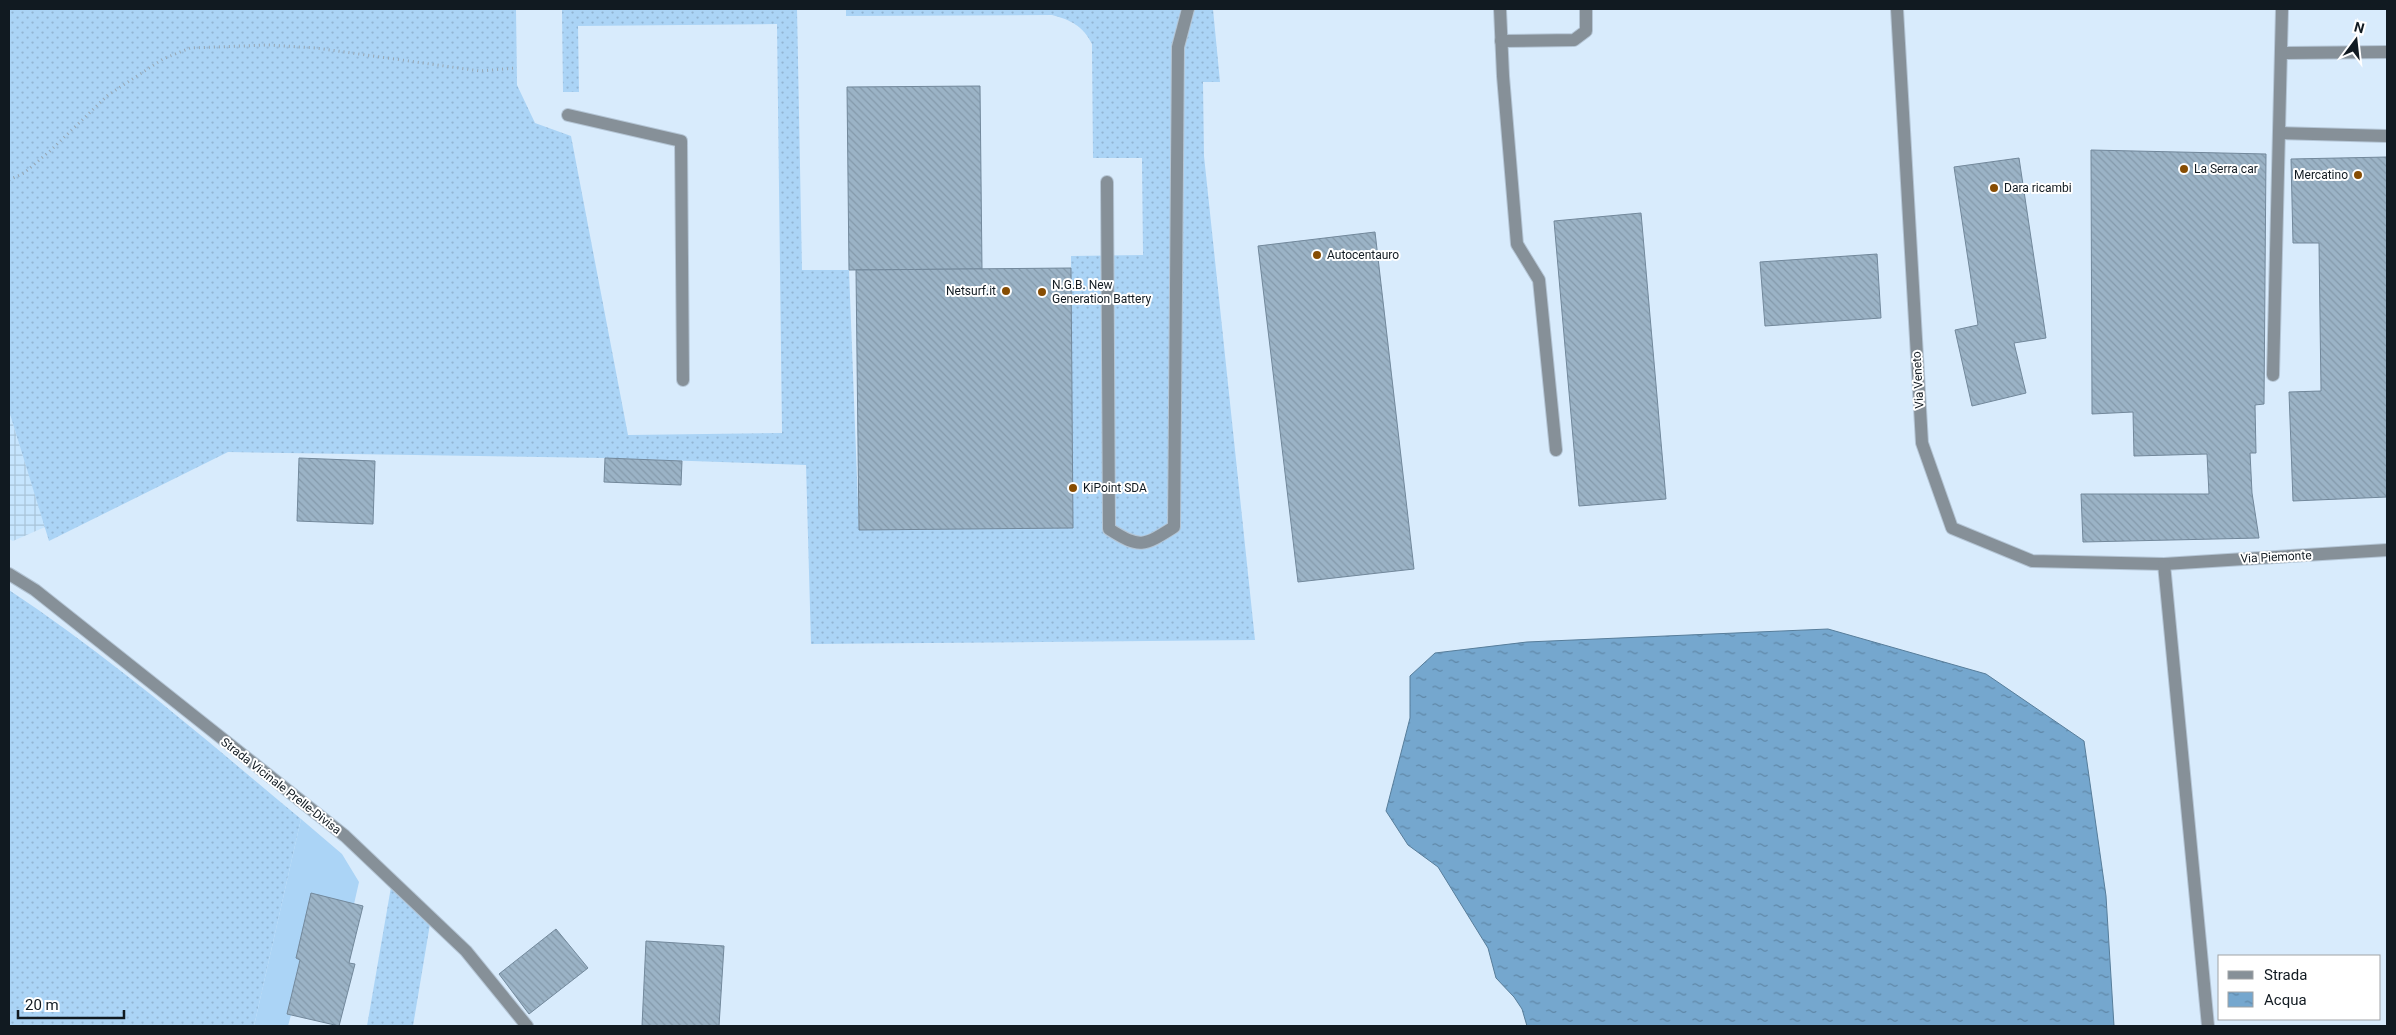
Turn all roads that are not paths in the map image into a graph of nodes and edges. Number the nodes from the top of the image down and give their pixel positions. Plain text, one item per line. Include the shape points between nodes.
1 (1188, 9) edge
2 (1500, 9) edge
3 (1586, 9) edge
4 (1897, 9) edge
5 (2282, 9) edge
6 (1501, 41) junction
7 (2281, 52) junction
8 (2387, 52) edge
9 (568, 115) dead end
10 (2278, 133) junction
11 (2387, 136) edge
12 (1107, 182) dead end
13 (2273, 375) dead end
14 (684, 380) dead end
15 (1556, 450) dead end
16 (2387, 550) edge
17 (2164, 564) junction
18 (9, 574) edge
19 (527, 1026) edge
20 (2208, 1026) edge

1 - 12 street via 1178,47 1174,527 1148,543 1129,542 1109,529
2 - 6 street
3 - 6 street via 1586,31 1574,40
4 - 17 street, Via Veneto via 1922,443 1952,528 2032,561
5 - 7 street
6 - 15 street via 1517,244 1539,280
7 - 8 street
7 - 10 street
9 - 14 street via 681,140
10 - 11 street
10 - 13 street
16 - 17 street, Via Piemonte
17 - 20 street
18 - 19 street, Strada Vicinale Prelle-Divisa via 35,590 345,836 466,952

